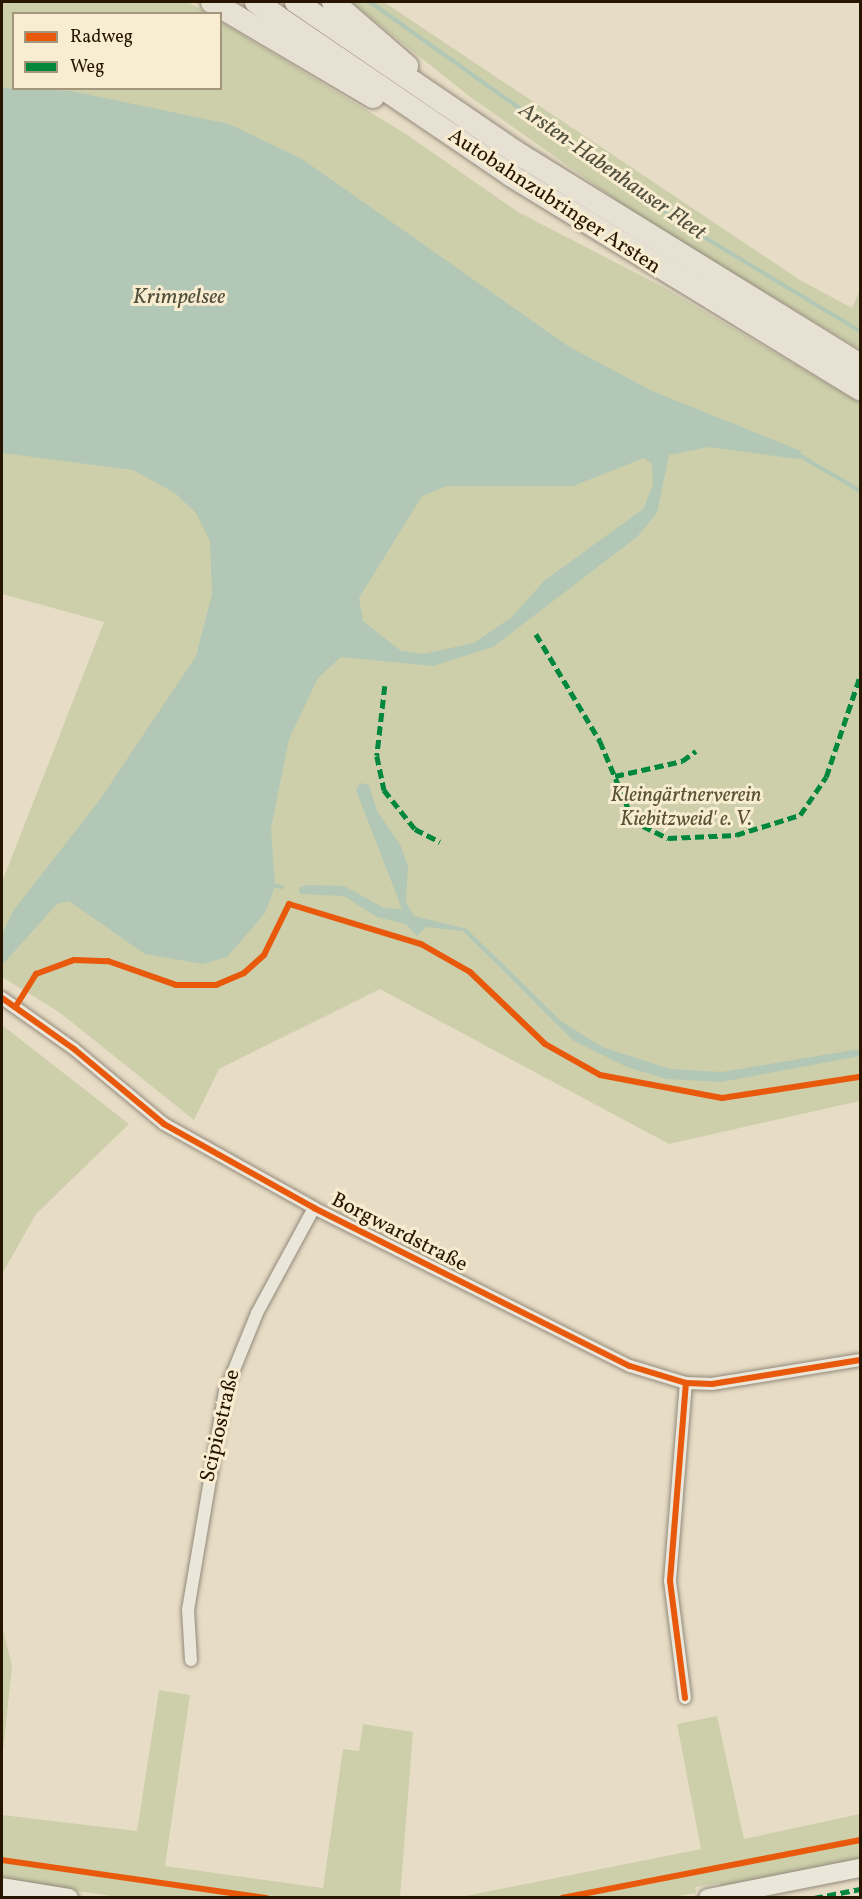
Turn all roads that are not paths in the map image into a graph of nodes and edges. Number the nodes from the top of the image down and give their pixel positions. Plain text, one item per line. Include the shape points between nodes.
1 (212, 2) edge
2 (256, 2) edge
3 (296, 2) edge
4 (333, 2) edge
5 (435, 99) junction
6 (417, 114) junction
7 (861, 365) edge
8 (861, 389) edge
9 (4, 1000) edge
10 (314, 1208) junction
11 (861, 1360) edge
12 (686, 1383) junction
13 (191, 1660) dead end
14 (685, 1698) dead end
15 (861, 1868) edge
16 (2, 1887) edge
17 (69, 1898) edge
18 (708, 1898) edge

1 - 6 highway via 335,78
2 - 6 highway, Autobahnzubringer Arsten
3 - 5 highway, Autobahnzubringer Arsten
4 - 5 highway via 395,53
5 - 7 highway, Autobahnzubringer Arsten
6 - 8 highway, Autobahnzubringer Arsten via 645,261
9 - 10 street, Borgwardstraße via 164,1124
10 - 12 street, Borgwardstraße via 556,1332
10 - 13 street, Scipiostraße via 257,1313 225,1392 188,1610
11 - 12 street, Borgwardstraße via 778,1378
12 - 14 street via 670,1581
15 - 18 street
16 - 17 street

